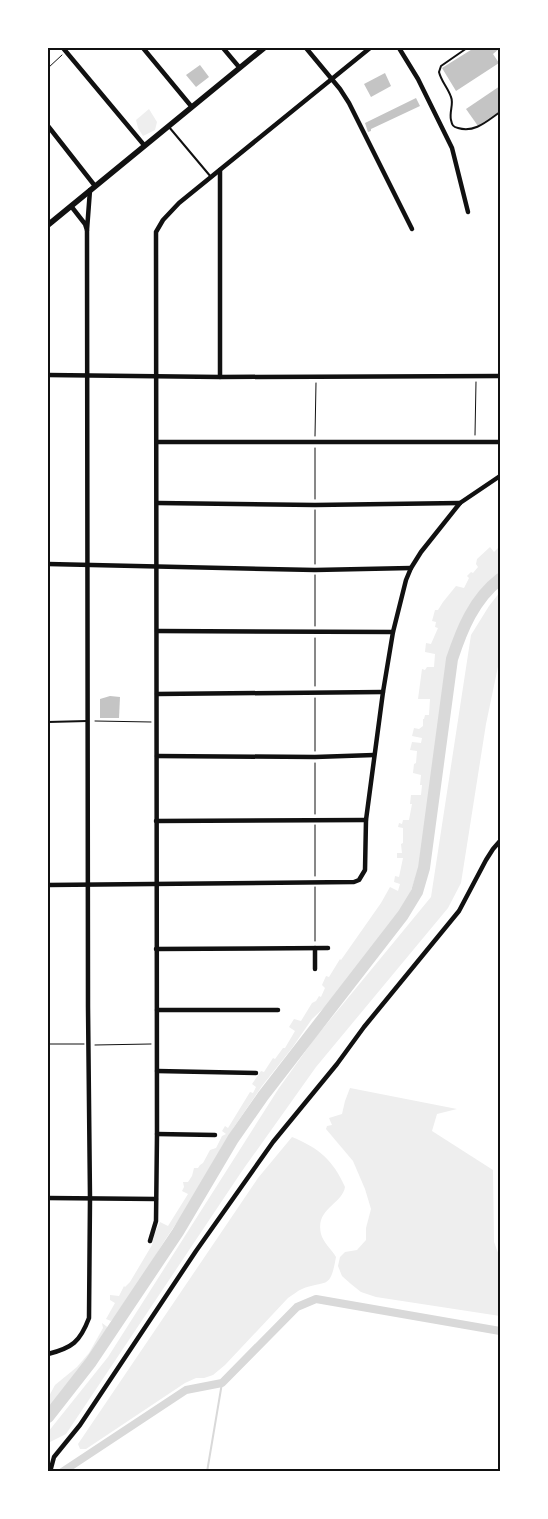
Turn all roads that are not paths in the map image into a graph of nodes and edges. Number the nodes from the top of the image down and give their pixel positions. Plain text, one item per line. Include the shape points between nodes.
1 (72, 48) edge
2 (143, 48) edge
3 (223, 48) edge
4 (264, 48) edge
5 (306, 48) edge
6 (370, 48) edge
7 (400, 48) edge
8 (468, 48) edge
9 (65, 50) edge
10 (239, 67) junction
11 (332, 79) junction
12 (191, 106) junction
13 (500, 112) edge
14 (48, 126) edge
15 (168, 126) junction
16 (144, 145) junction
17 (220, 170) junction
18 (211, 178) junction
19 (93, 188) junction
20 (71, 206) junction
21 (468, 212) dead end
22 (48, 225) edge
23 (412, 229) dead end
24 (87, 230) junction
25 (48, 376) edge
26 (88, 376) junction
27 (500, 376) edge
28 (157, 377) junction
29 (220, 378) junction
30 (157, 442) junction
31 (500, 442) edge
32 (500, 476) edge
33 (158, 503) junction
34 (460, 503) junction
35 (48, 564) edge
36 (88, 565) junction
37 (158, 567) junction
38 (411, 568) junction
39 (157, 631) junction
40 (393, 632) junction
41 (383, 692) junction
42 (157, 694) junction
43 (89, 721) junction
44 (48, 722) edge
45 (374, 755) junction
46 (156, 756) junction
47 (366, 820) junction
48 (156, 822) junction
49 (500, 841) edge
50 (88, 884) junction
51 (156, 884) junction
52 (48, 885) edge
53 (315, 948) junction
54 (328, 948) dead end
55 (156, 949) junction
56 (315, 969) dead end
57 (156, 1010) junction
58 (278, 1010) dead end
59 (157, 1071) junction
60 (256, 1073) dead end
61 (157, 1134) junction
62 (216, 1135) dead end
63 (48, 1198) edge
64 (90, 1198) junction
65 (156, 1199) junction
66 (150, 1241) dead end
67 (48, 1354) edge
68 (50, 1471) edge

1 - 9 street
2 - 12 street
3 - 10 street
4 - 10 main road
5 - 11 street
6 - 11 street
7 - 21 street via 452,148
8 - 13 lane via 441,66 439,72 452,99 452,124 467,131 473,130
9 - 16 street
10 - 12 main road
11 - 17 street
11 - 23 street via 349,103
12 - 15 main road
14 - 19 street
15 - 16 main road
15 - 18 lane
16 - 19 main road
17 - 18 street
17 - 29 street
18 - 28 street via 169,212 156,232
19 - 20 main road
19 - 24 street
20 - 22 main road
20 - 24 street
24 - 26 street
25 - 26 street
26 - 28 street
26 - 36 street
27 - 29 street
28 - 29 street
28 - 30 street
30 - 31 street
30 - 33 street
32 - 34 street
33 - 34 street
33 - 37 street
34 - 38 street
35 - 36 street
36 - 37 street
36 - 43 street
37 - 38 street
37 - 39 street
38 - 40 street
39 - 40 street
39 - 42 street
40 - 41 street
41 - 42 street
41 - 45 street
42 - 46 street
43 - 44 lane
43 - 50 street
45 - 46 street
45 - 47 street
46 - 48 street
47 - 48 street
47 - 51 street via 366,862 363,876 354,882
48 - 51 street
49 - 68 street via 458,911 273,1142 80,1425 54,1457
50 - 51 street
50 - 52 street
50 - 64 street
51 - 55 street
53 - 54 street
53 - 55 street
53 - 56 street
55 - 57 street
57 - 58 street
57 - 59 street
59 - 60 street
59 - 61 street
61 - 62 street
61 - 65 street
63 - 64 street
64 - 65 street
64 - 67 street via 89,1318 72,1346
65 - 66 street via 156,1221

